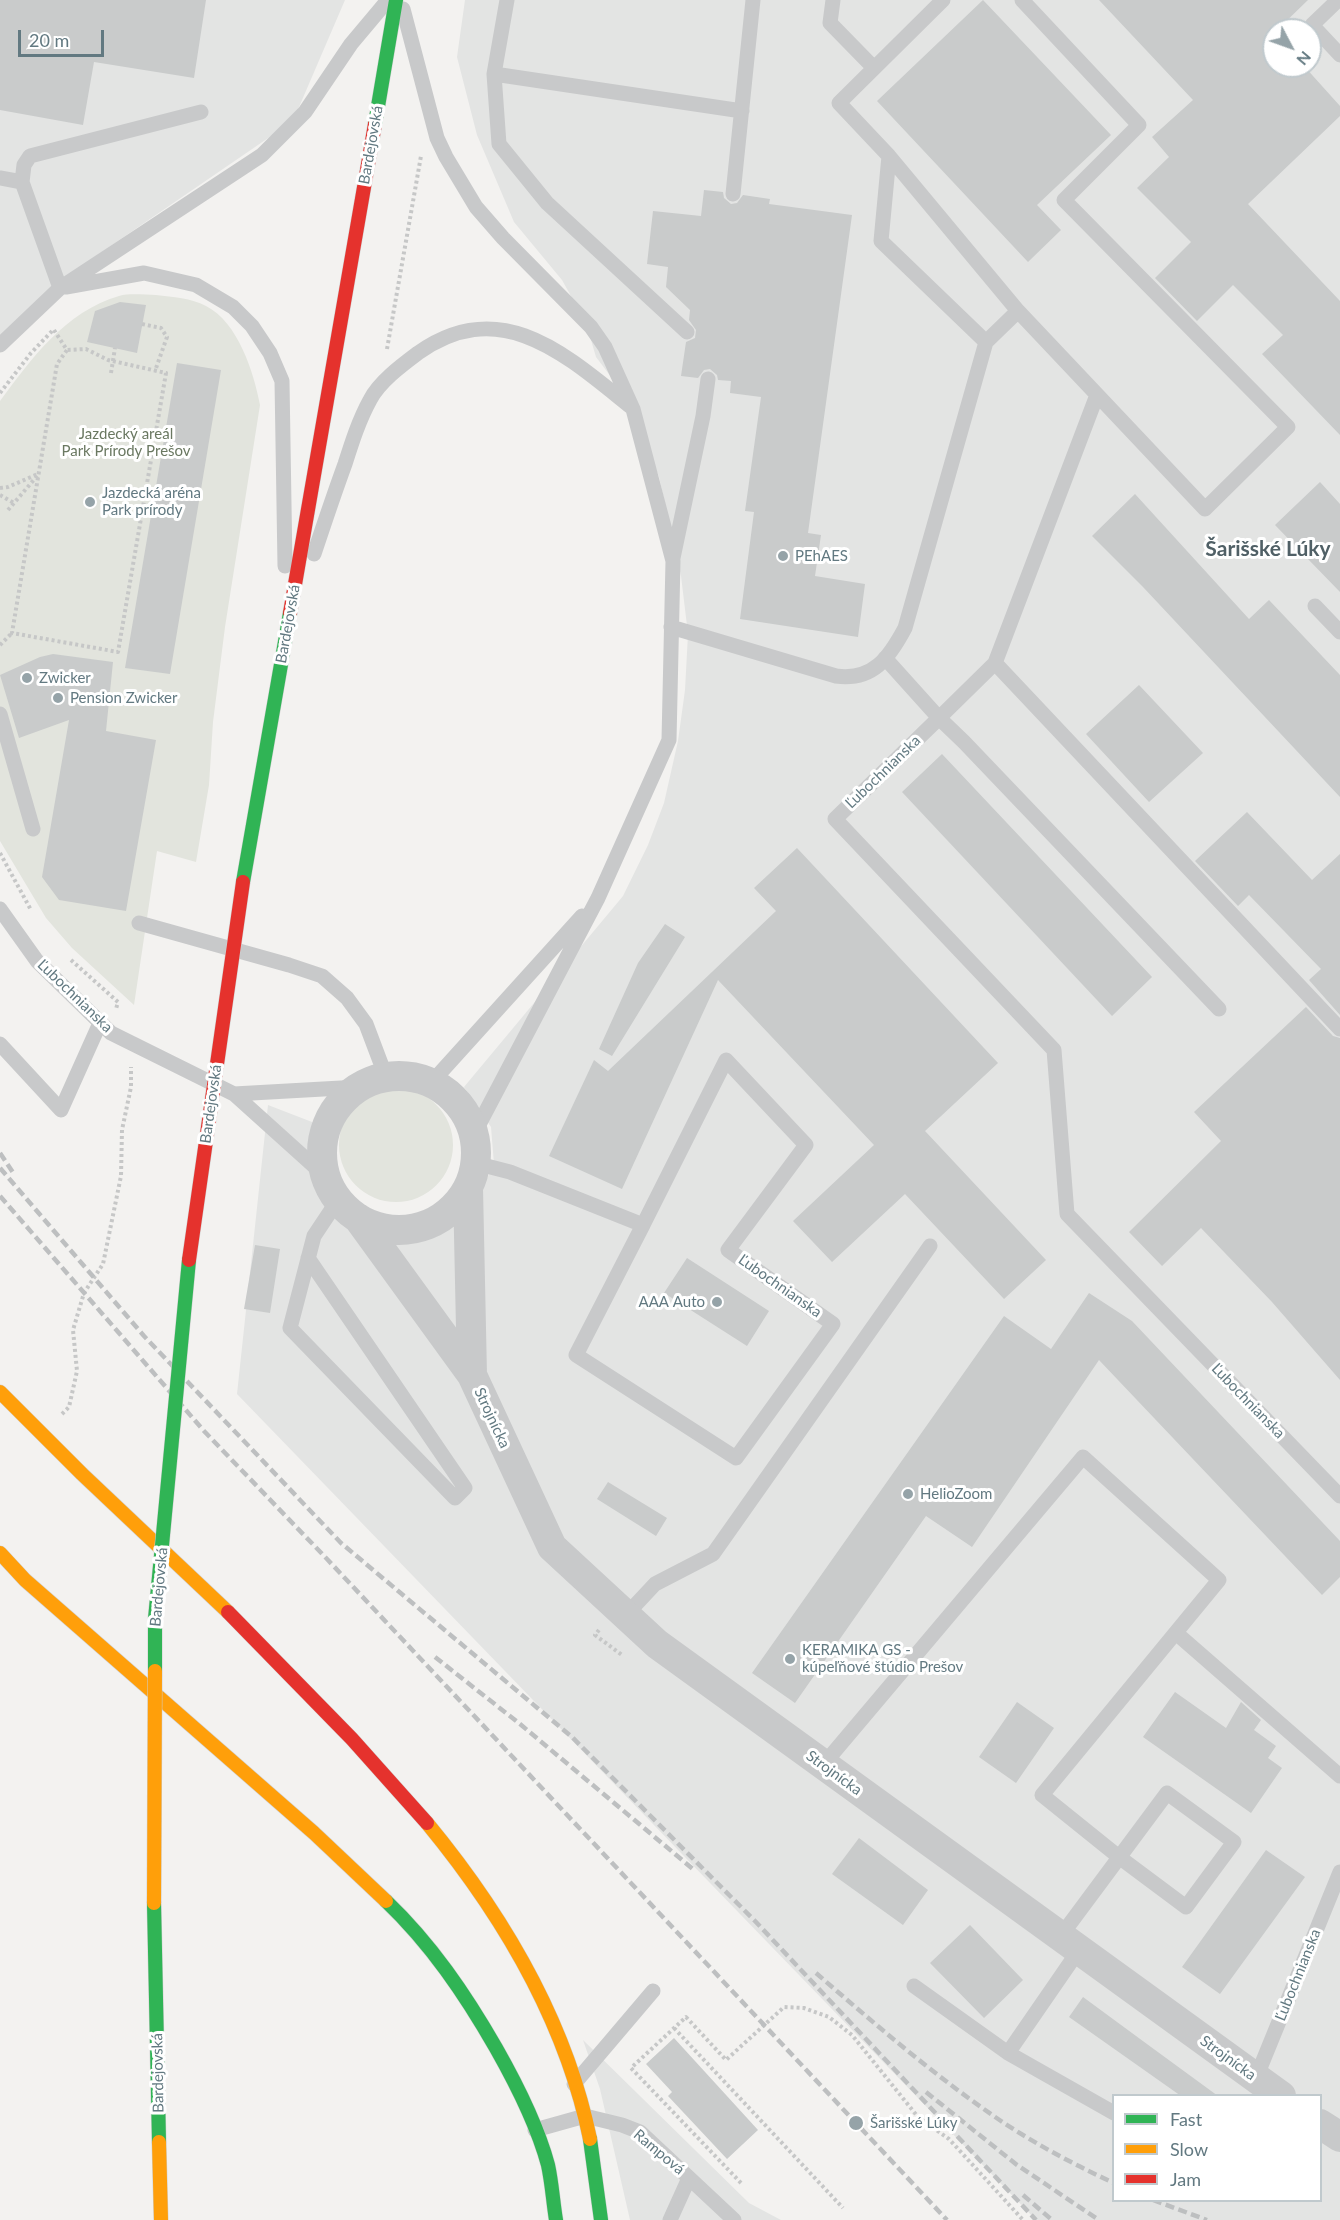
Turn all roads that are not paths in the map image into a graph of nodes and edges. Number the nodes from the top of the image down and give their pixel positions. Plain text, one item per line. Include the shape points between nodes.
1 (388, 0) edge
2 (396, 0) edge
3 (401, 0) edge
4 (507, 0) edge
5 (753, 0) edge
6 (833, 0) edge
7 (943, 0) edge
8 (1022, 0) edge
9 (1338, 0) edge
10 (1340, 55) edge
11 (874, 68) junction
12 (494, 74) junction
13 (742, 111) junction
14 (201, 112) dead end
15 (889, 156) junction
16 (0, 178) edge
17 (22, 182) junction
18 (733, 194) dead end
19 (60, 288) junction
20 (1018, 311) junction
21 (687, 332) dead end
22 (986, 342) junction
23 (0, 345) edge
24 (708, 379) dead end
25 (1097, 395) junction
26 (633, 410) junction
27 (672, 561) junction
28 (1315, 606) dead end
29 (671, 627) junction
30 (1340, 632) edge
31 (286, 634) junction
32 (885, 658) junction
33 (995, 663) junction
34 (0, 714) edge
35 (939, 718) junction
36 (33, 829) dead end
37 (598, 898) junction
38 (0, 909) edge
39 (138, 923) dead end
40 (1219, 1009) dead end
41 (100, 1023) junction
42 (1340, 1029) edge
43 (0, 1044) edge
44 (372, 1082) junction
45 (431, 1083) junction
46 (234, 1094) junction
47 (472, 1162) junction
48 (340, 1198) junction
49 (643, 1225) junction
50 (930, 1246) dead end
51 (308, 1258) junction
52 (472, 1375) junction
53 (0, 1392) edge
54 (1340, 1496) edge
55 (0, 1553) edge
56 (25, 1580) junction
57 (8, 1587) dead end
58 (626, 1615) junction
59 (1176, 1633) junction
60 (823, 1765) junction
61 (1340, 1776) edge
62 (1119, 1857) junction
63 (1340, 1872) edge
64 (1334, 1902) edge
65 (1070, 1944) junction
66 (914, 1986) dead end
67 (653, 1991) dead end
68 (1008, 2053) junction
69 (1256, 2078) junction
70 (574, 2084) junction
71 (1278, 2094) edge
72 (1112, 2112) edge
73 (585, 2116) junction
74 (1322, 2125) edge
75 (535, 2130) junction
76 (1340, 2138) edge
77 (689, 2178) junction
78 (161, 2220) edge
79 (556, 2220) edge
80 (601, 2220) edge
81 (670, 2220) edge
82 (734, 2220) edge

1 - 19 lane via 351,44 305,112 262,155
2 - 31 main road, Bardejovská
3 - 26 lane via 437,138 446,157 476,207 591,327 605,347
4 - 12 lane
5 - 13 lane
6 - 11 lane via 830,23
7 - 11 lane
8 - 25 lane via 1139,125 1064,200 1288,427 1205,509
9 - 10 lane via 1312,26
11 - 15 lane via 839,103
12 - 13 lane
12 - 21 lane via 499,144 547,203
13 - 18 lane
14 - 17 lane via 30,156 24,165
15 - 20 lane
15 - 22 lane via 881,241
16 - 17 lane
17 - 19 lane
19 - 23 lane
19 - 31 lane via 144,273 182,281 215,294 233,307 270,353 282,381
20 - 22 lane
20 - 25 lane
22 - 32 lane via 905,628 894,650
24 - 27 lane
25 - 33 lane
26 - 27 lane
26 - 31 lane via 574,361 516,332 472,330 430,344 385,382 371,397 360,419
27 - 29 lane
28 - 30 lane
29 - 32 lane via 836,676 864,675
29 - 37 lane via 669,740
31 - 78 main road, Bardejovská, bridge via 243,882 190,1247 155,1619 154,1903
32 - 35 lane
33 - 35 lane, Ľubochnianska
33 - 42 lane
34 - 36 lane
35 - 40 lane
35 - 54 lane, Ľubochnianska via 835,819 1054,1050 1067,1214
37 - 45 lane
37 - 47 lane
38 - 41 lane, Ľubochnianska via 38,961
39 - 44 lane via 322,976 347,998 366,1024
41 - 43 lane via 61,1110
41 - 46 lane, Ľubochnianska via 133,1046
44 - 45 street via 414,1077
44 - 46 lane
44 - 48 street via 340,1103 327,1125 322,1150
45 - 47 street via 459,1104 468,1118
46 - 48 lane
47 - 48 street via 454,1207 425,1226 402,1230 379,1227
47 - 49 lane via 510,1172
47 - 52 street
48 - 51 lane via 314,1236
48 - 52 street
49 - 49 lane, Ľubochnianska via 726,1060 806,1145 729,1250 833,1324 736,1458 576,1355
50 - 58 lane via 713,1554 656,1584
51 - 51 lane via 290,1328 455,1498 465,1488
52 - 58 street, Strojnícka via 552,1547
53 - 70 main road via 225,1610 401,1792 474,1885 524,1965
55 - 56 main road
56 - 57 main road
56 - 75 main road via 314,1833 409,1923 475,2011 522,2094
58 - 60 street, Strojnícka via 657,1644
59 - 60 lane via 1219,1580 1083,1457
59 - 61 lane
59 - 62 lane via 1042,1795
60 - 65 street, Strojnícka
62 - 62 lane via 1167,1793 1234,1842 1186,1907
62 - 65 lane
63 - 64 lane, Ľubochnianska
64 - 69 lane, Ľubochnianska
65 - 68 lane
65 - 69 street, Strojnícka
66 - 68 lane
67 - 70 lane
68 - 72 lane
69 - 71 street, Strojnícka
70 - 73 main road
73 - 75 lane, Rampová
73 - 77 lane, Rampová via 640,2132
73 - 80 main road
74 - 76 street
75 - 79 main road via 548,2166
77 - 81 lane
77 - 82 lane, Rampová

